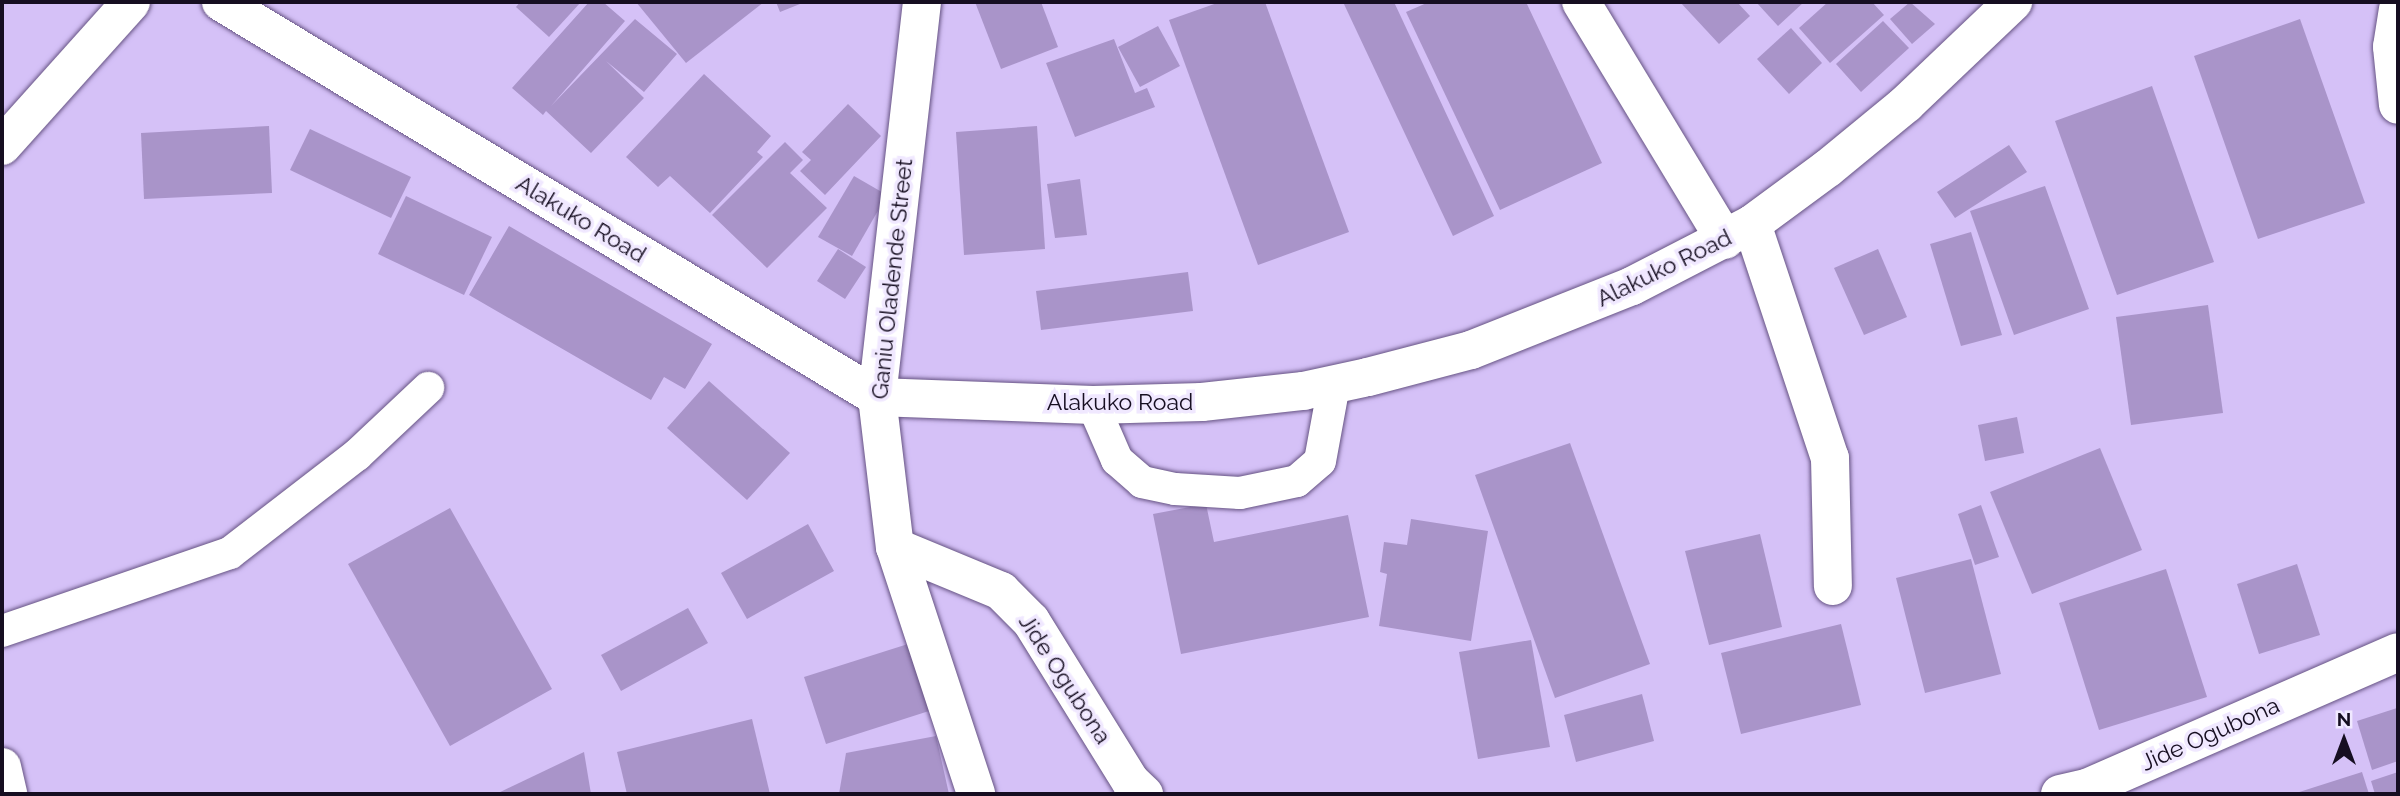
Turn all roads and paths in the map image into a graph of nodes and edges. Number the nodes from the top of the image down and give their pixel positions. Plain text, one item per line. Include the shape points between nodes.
1 (131, 2) edge
2 (221, 2) edge
3 (922, 2) edge
4 (1581, 2) edge
5 (2013, 2) edge
6 (2398, 9) edge
7 (2398, 105) edge
8 (2, 146) edge
9 (1739, 232) junction
10 (1334, 384) junction
11 (428, 388) dead end
12 (877, 397) junction
13 (1093, 405) junction
14 (895, 547) junction
15 (1833, 586) dead end
16 (2, 631) edge
17 (2398, 652) edge
18 (2, 767) edge
19 (8, 794) edge
20 (976, 794) edge
21 (1144, 794) edge
22 (2060, 794) edge

1 - 8 main road
2 - 12 main road, Alakuko Road
3 - 12 main road, Ganiu Oladende Street
4 - 9 main road
5 - 9 main road, Alakuko Road via 1906,104
6 - 7 main road via 2392,47
9 - 10 main road, Alakuko Road via 1632,286 1471,350
9 - 15 main road via 1830,458
10 - 13 main road, Alakuko Road via 1202,402
10 - 13 lane via 1320,461 1297,481 1240,493 1142,482 1117,460
11 - 16 lane via 357,455 230,553
12 - 13 main road, Alakuko Road
12 - 14 main road, Ganiu Oladende Street
14 - 20 main road, Ganiu Oladende Street
14 - 21 main road, Jide Ogubona via 1001,591 1031,621 1131,782
17 - 22 main road, Jide Ogubona via 2087,788
18 - 19 main road

